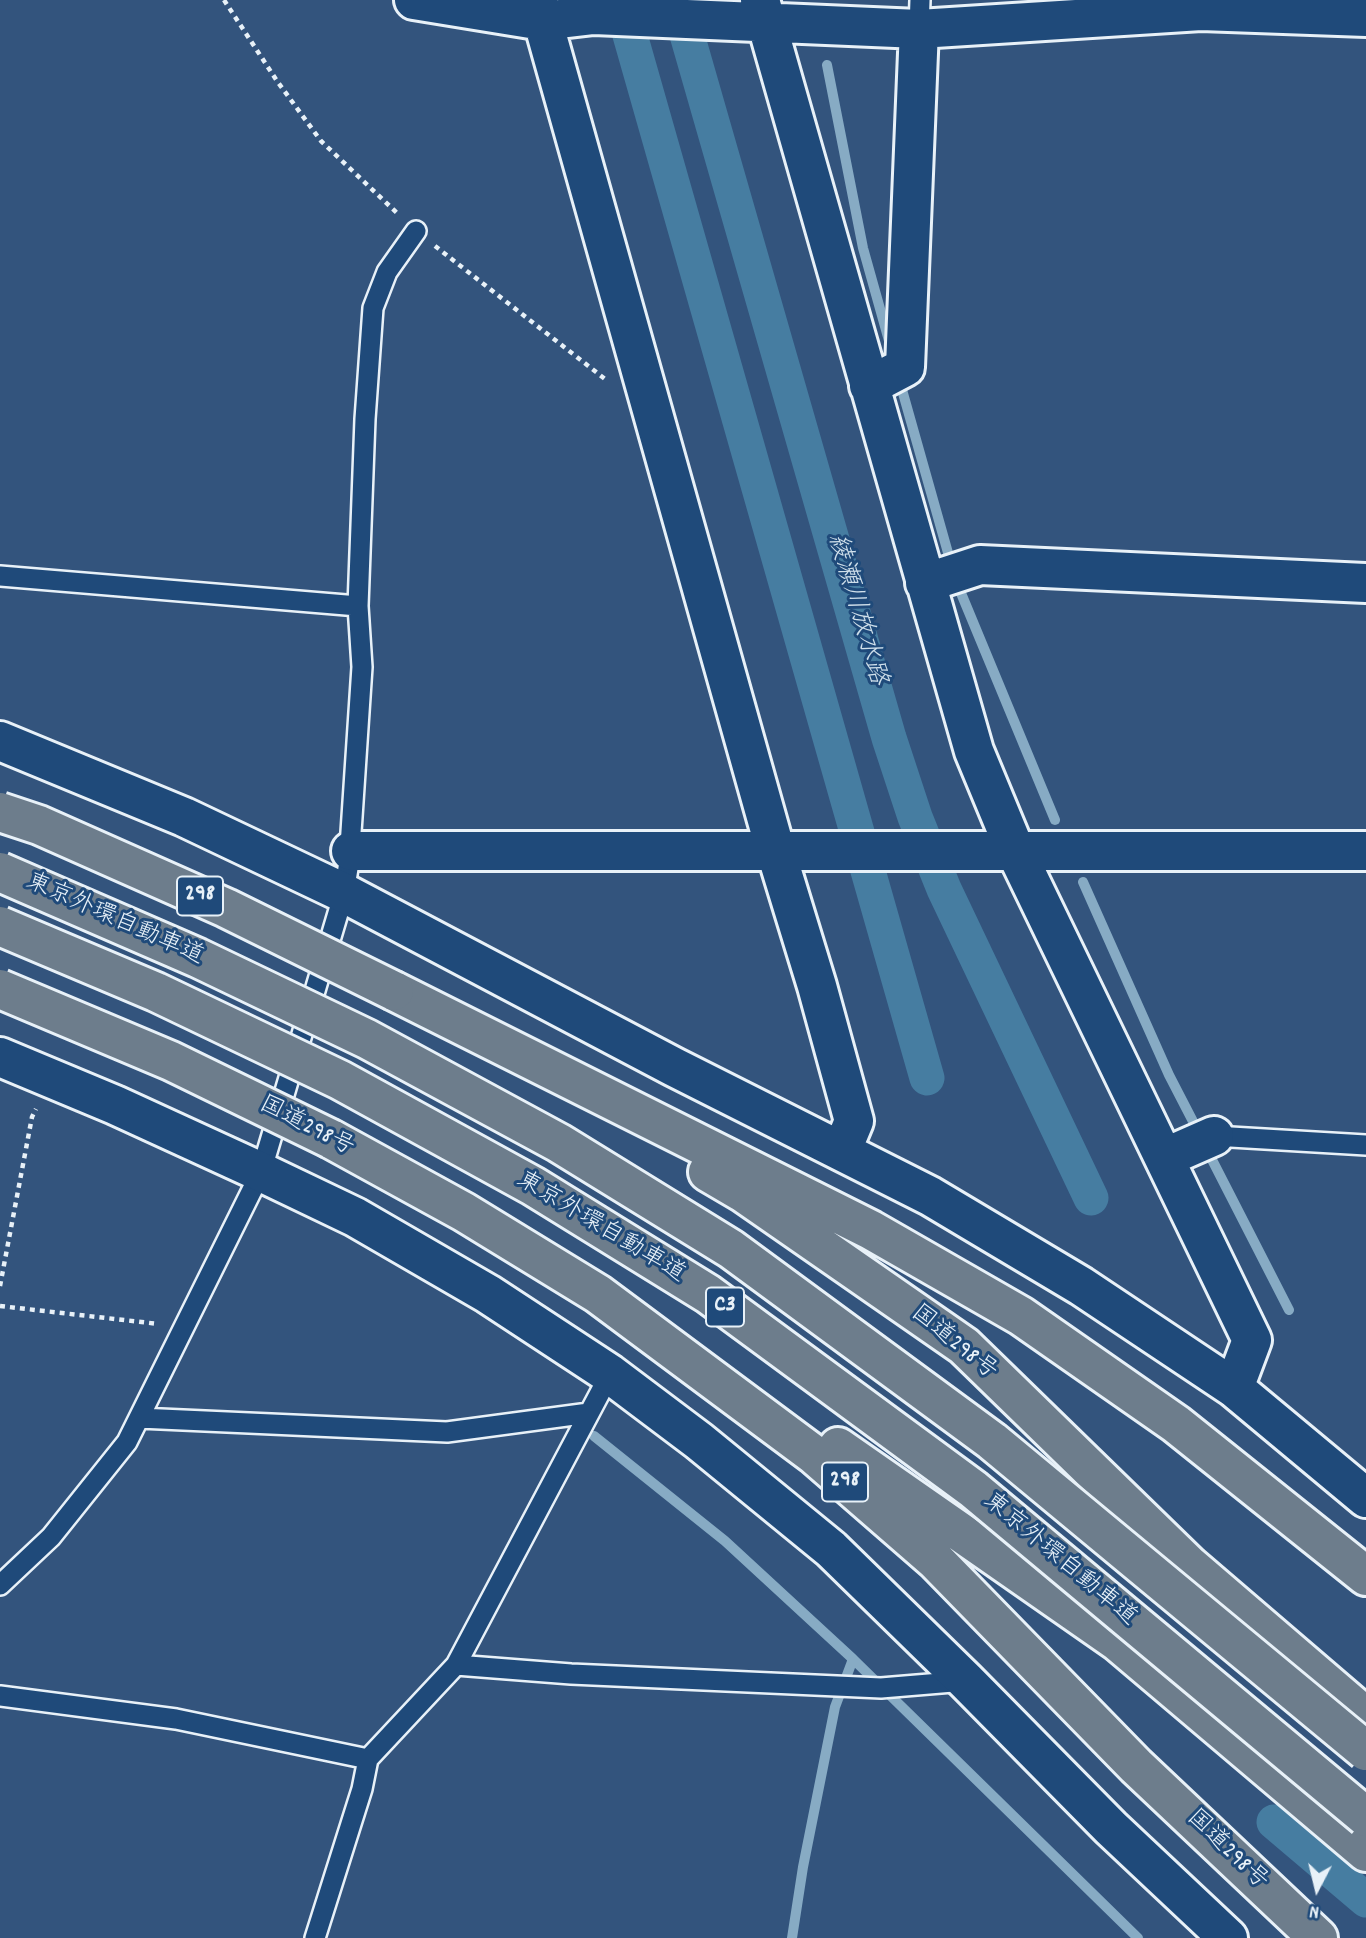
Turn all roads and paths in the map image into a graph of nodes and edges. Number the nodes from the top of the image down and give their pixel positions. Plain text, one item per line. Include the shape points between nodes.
1 (414, 0) edge
2 (540, 11) edge
3 (763, 12) edge
4 (920, 15) edge
5 (1366, 17) edge
6 (416, 231) dead end
7 (885, 377) junction
8 (0, 576) edge
9 (944, 576) junction
10 (1366, 583) edge
11 (358, 606) junction
12 (0, 741) edge
13 (0, 811) edge
14 (351, 850) junction
15 (1014, 850) junction
16 (1366, 851) edge
17 (776, 852) junction
18 (0, 872) edge
19 (344, 893) junction
20 (0, 926) edge
21 (0, 989) edge
22 (488, 1038) junction
23 (0, 1057) edge
24 (49, 1078) junction
25 (1192, 1145) junction
26 (1366, 1145) edge
27 (842, 1150) junction
28 (261, 1172) junction
29 (0, 1286) edge
30 (598, 1294) junction
31 (0, 1306) edge
32 (184, 1327) junction
33 (610, 1374) junction
34 (1234, 1388) junction
35 (589, 1413) junction
36 (139, 1418) junction
37 (1366, 1498) edge
38 (1366, 1576) edge
39 (0, 1585) edge
40 (456, 1665) junction
41 (966, 1681) junction
42 (0, 1696) edge
43 (1366, 1717) edge
44 (1366, 1751) edge
45 (368, 1759) junction
46 (1366, 1817) edge
47 (1366, 1852) edge
48 (1304, 1926) edge
49 (314, 1938) edge
50 (1228, 1938) edge

1 - 2 street
2 - 3 street via 725,20
2 - 17 street
3 - 4 street
3 - 7 street
4 - 5 street via 1201,11
4 - 7 street
6 - 11 lane via 387,272 373,308
7 - 9 street
8 - 11 lane
9 - 10 street via 980,565
9 - 15 street via 974,751
11 - 14 lane via 362,667
12 - 19 street via 184,817
13 - 22 highway, 国道298号 / 298, bridge via 226,908
14 - 17 street
14 - 19 lane
15 - 16 street
15 - 17 street
15 - 25 street
17 - 27 street via 854,1121
18 - 44 highway, 東京外環自動車道 / C3, bridge via 198,958 367,1039 559,1143 731,1249 992,1441
19 - 27 street
19 - 28 lane
20 - 46 highway, 東京外環自動車道 / C3, bridge via 156,992 340,1080 533,1186 708,1294 973,1489
21 - 30 highway, 国道298号 / 298, bridge via 171,1061 331,1139 464,1212
22 - 38 highway, 国道298号 / 298 via 871,1230 1021,1316 1176,1424
22 - 43 highway, 国道298号 / 298 via 742,1192 964,1346 1190,1566
23 - 24 street
24 - 28 street
24 - 29 path via 32,1117
25 - 26 lane
25 - 34 street via 1252,1340
27 - 34 street via 930,1196 1081,1286
28 - 32 lane
28 - 33 street via 355,1217 488,1294
30 - 47 highway, 国道298号 / 298 via 774,1401 1118,1642
30 - 48 highway, 国道298号 / 298 via 813,1454 936,1562 1136,1766
31 - 32 path
32 - 36 lane
33 - 35 lane
33 - 41 street via 831,1549
34 - 37 street
35 - 36 lane via 447,1432
35 - 40 lane
36 - 39 lane via 127,1442 51,1537
40 - 41 lane via 881,1688
40 - 45 lane
41 - 50 street
42 - 45 lane via 176,1719
45 - 49 lane

